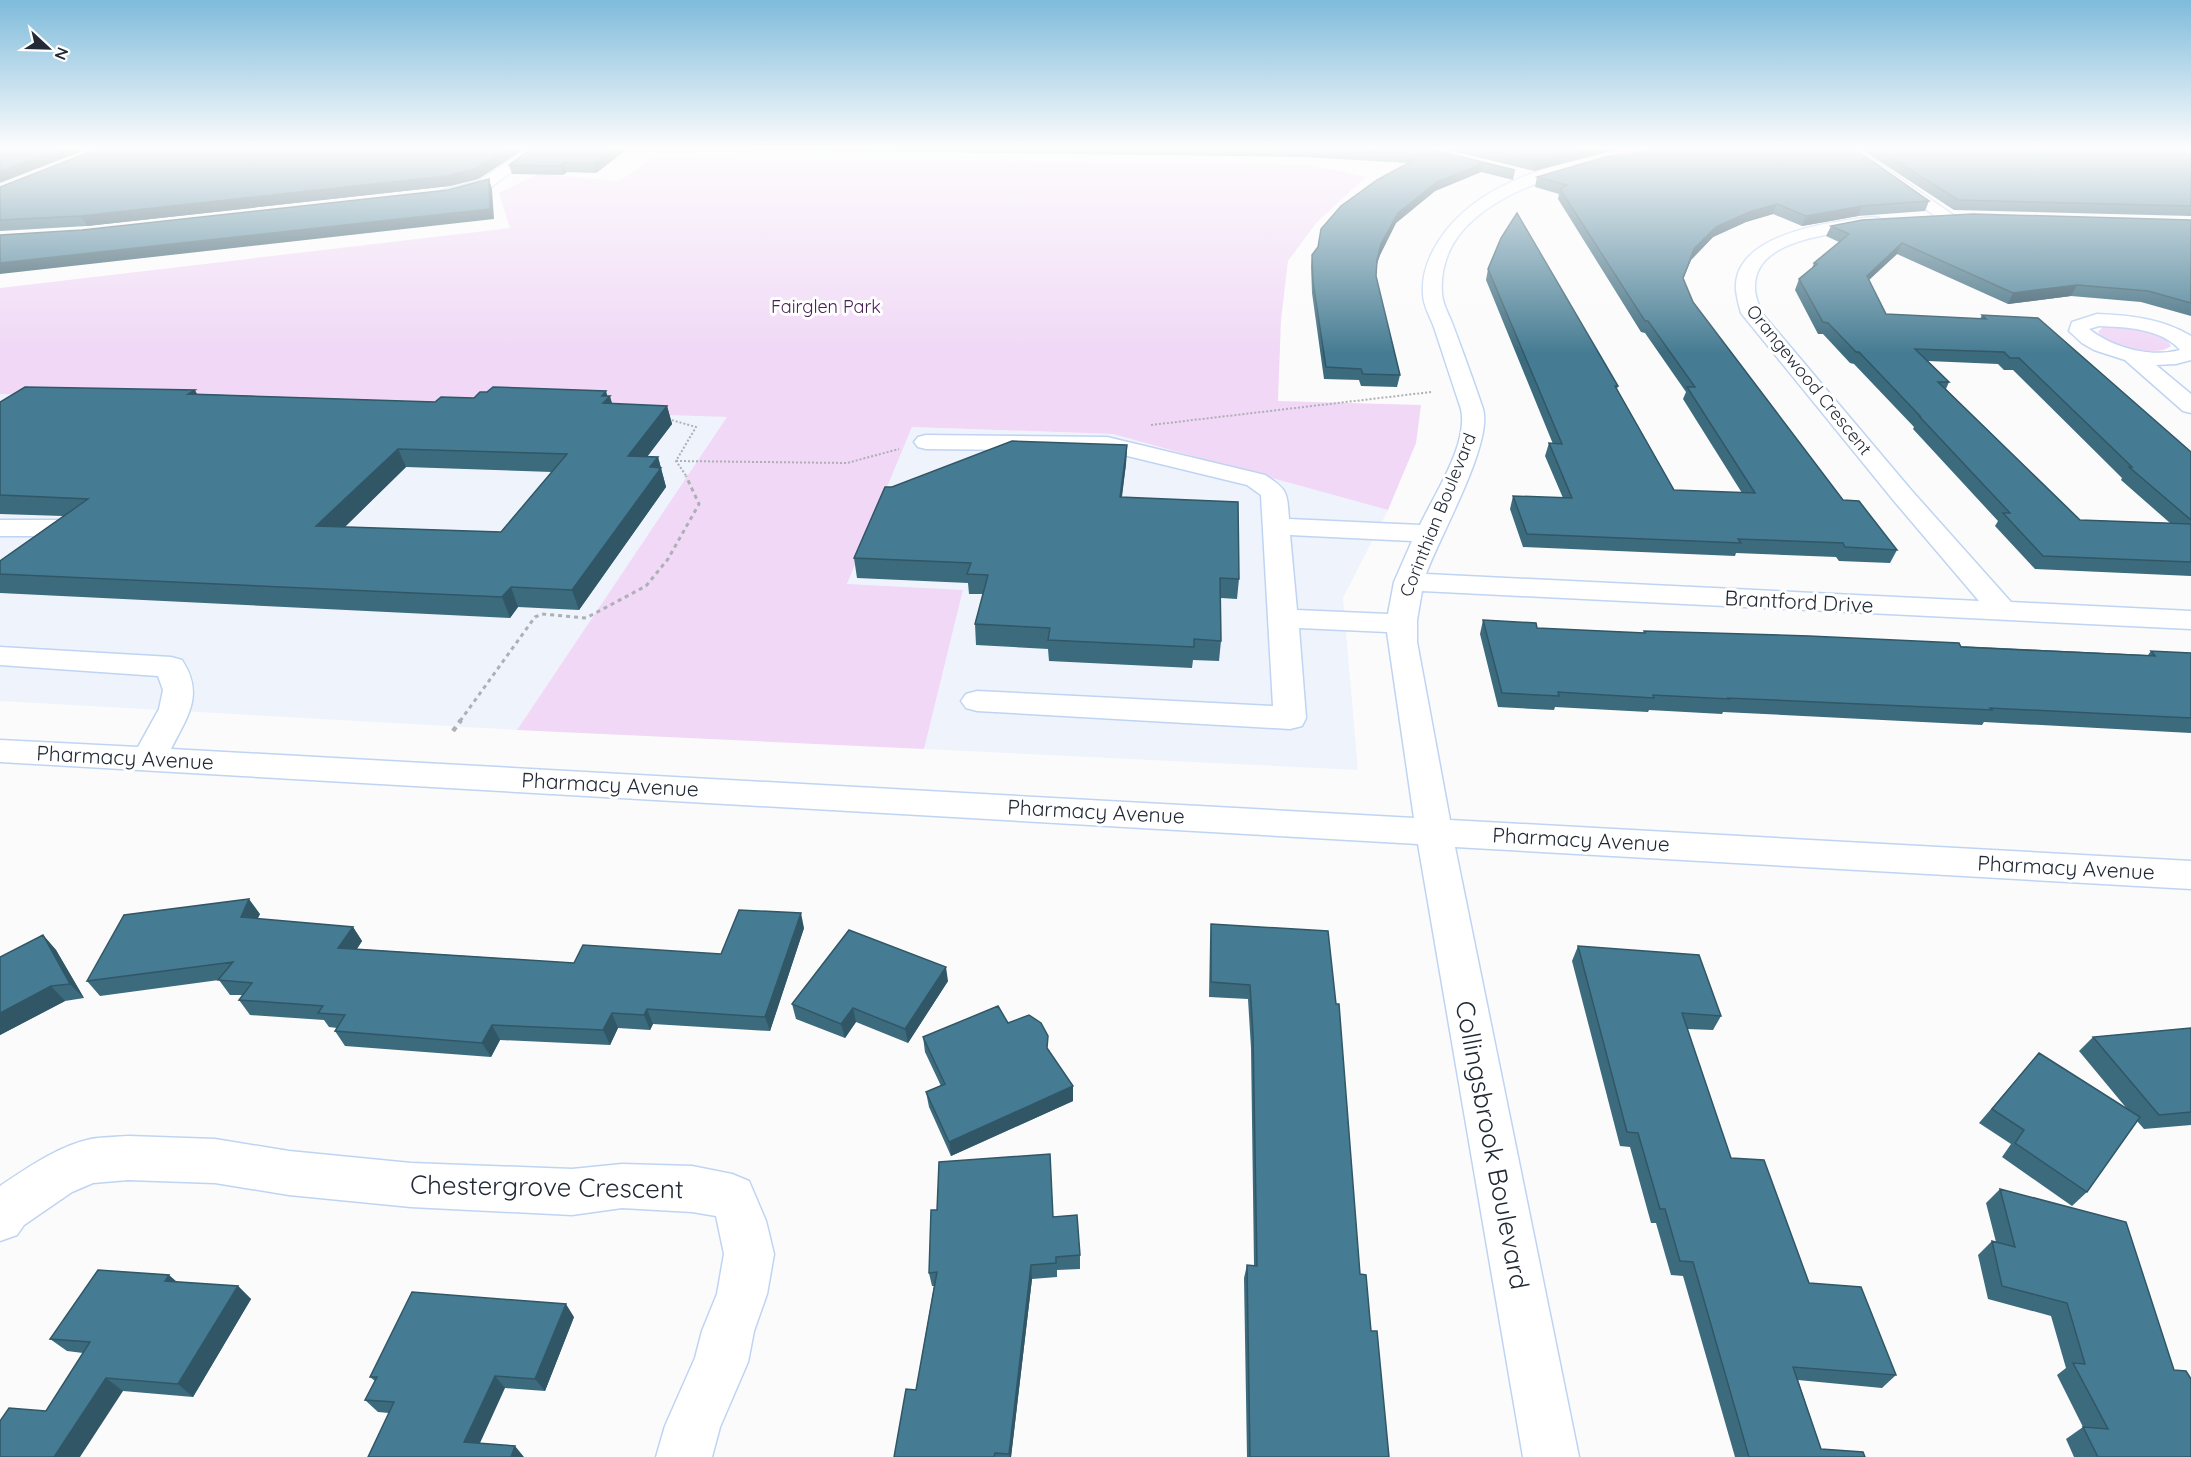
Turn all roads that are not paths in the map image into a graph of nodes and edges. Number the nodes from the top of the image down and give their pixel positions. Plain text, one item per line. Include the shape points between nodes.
1 (1467, 217) edge
2 (1954, 217) edge
3 (2132, 355) dead end
4 (2191, 406) edge
5 (926, 442) road end
6 (1277, 526) junction
7 (0, 528) edge
8 (58, 528) edge
9 (1431, 534) junction
10 (1408, 582) junction
11 (2003, 611) junction
12 (1283, 618) junction
13 (2191, 620) edge
14 (1401, 624) junction
15 (0, 656) edge
16 (977, 701) dead end
17 (0, 751) edge
18 (149, 759) junction
19 (1435, 832) junction
20 (2191, 875) edge
21 (0, 1218) edge
22 (684, 1457) edge
23 (1551, 1457) edge

1 - 9 street, Corinthian Boulevard via 1449,234 1434,266 1434,304 1471,405 1474,424 1466,457
2 - 11 street, Orangewood Crescent via 1840,225 1788,238 1755,261 1744,283 1746,301 1751,313 1895,487
3 - 4 street
5 - 6 street via 1107,444 1256,480 1275,492
6 - 9 street
6 - 12 street
7 - 8 street
9 - 10 street, Corinthian Boulevard
10 - 11 street, Brantford Drive
10 - 14 street, Corinthian Boulevard
11 - 13 street, Brantford Drive
12 - 14 street
12 - 16 street via 1290,718
14 - 19 street, Corinthian Boulevard
15 - 18 street via 171,667 179,690 175,709
17 - 18 street, Pharmacy Avenue
18 - 19 street, Pharmacy Avenue
19 - 20 street, Pharmacy Avenue
19 - 23 street, Collingsbrook Boulevard
21 - 22 street, Chestergrove Crescent via 54,1176 90,1161 128,1158 215,1161 411,1185 572,1192 622,1186 692,1189 732,1197 749,1254 742,1294 721,1362

